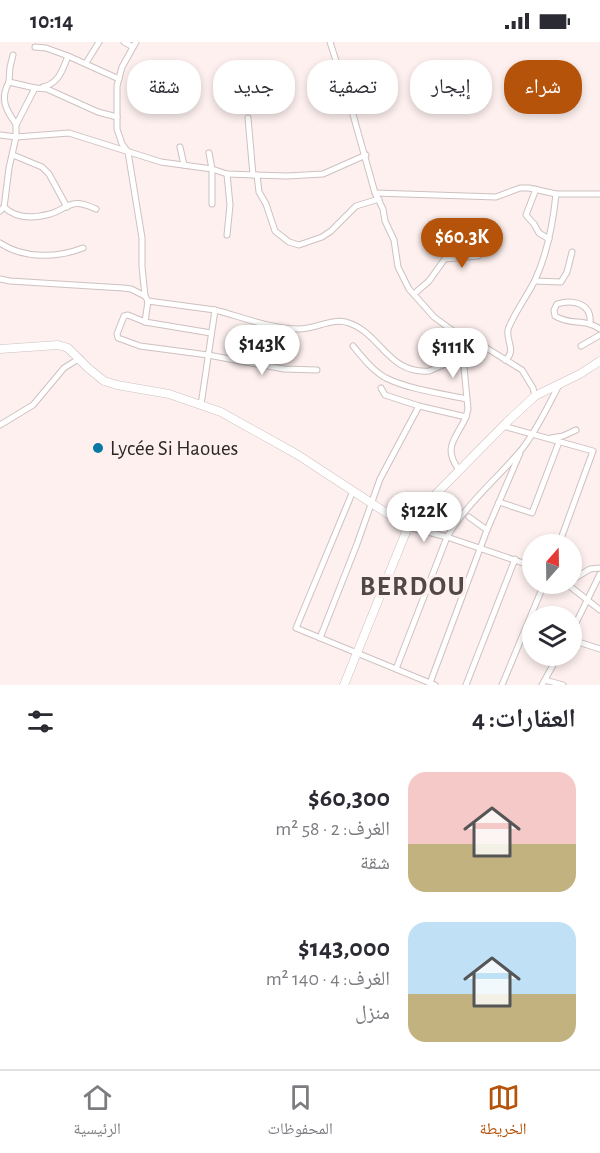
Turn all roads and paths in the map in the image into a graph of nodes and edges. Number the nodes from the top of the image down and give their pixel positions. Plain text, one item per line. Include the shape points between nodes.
1 (99, 42) edge
2 (124, 42) edge
3 (330, 42) edge
4 (134, 44) edge
5 (35, 47) dead end
6 (13, 55) dead end
7 (68, 56) junction
8 (86, 63) junction
9 (119, 79) junction
10 (9, 82) junction
11 (38, 88) junction
12 (117, 117) junction
13 (248, 118) dead end
14 (16, 123) junction
15 (0, 135) edge
16 (16, 137) junction
17 (180, 147) dead end
18 (128, 152) junction
19 (209, 153) dead end
20 (13, 155) junction
21 (366, 155) junction
22 (184, 165) junction
23 (212, 169) junction
24 (227, 174) junction
25 (255, 175) junction
26 (0, 179) edge
27 (8, 179) junction
28 (536, 189) junction
29 (375, 193) junction
30 (556, 194) junction
31 (600, 194) edge
32 (379, 199) junction
33 (212, 204) dead end
34 (67, 207) junction
35 (2, 209) edge
36 (96, 209) dead end
37 (466, 229) dead end
38 (227, 235) dead end
39 (549, 239) junction
40 (0, 243) edge
41 (83, 248) dead end
42 (572, 252) dead end
43 (478, 256) dead end
44 (445, 259) junction
45 (0, 279) edge
46 (535, 281) junction
47 (414, 294) junction
48 (146, 298) junction
49 (215, 310) junction
50 (145, 322) junction
51 (590, 323) junction
52 (600, 329) edge
53 (211, 333) junction
54 (600, 335) edge
55 (353, 346) dead end
56 (581, 346) dead end
57 (485, 347) junction
58 (0, 349) edge
59 (208, 355) junction
60 (463, 357) junction
61 (80, 358) junction
62 (505, 360) junction
63 (600, 360) edge
64 (317, 370) dead end
65 (560, 384) junction
66 (381, 388) dead end
67 (535, 396) junction
68 (467, 399) junction
69 (201, 405) junction
70 (418, 406) junction
71 (466, 417) junction
72 (0, 424) edge
73 (502, 426) junction
74 (576, 430) dead end
75 (532, 434) junction
76 (547, 438) junction
77 (559, 442) junction
78 (521, 450) junction
79 (593, 451) junction
80 (600, 452) edge
81 (459, 470) junction
82 (353, 491) junction
83 (500, 502) junction
84 (370, 503) junction
85 (469, 517) dead end
86 (408, 527) junction
87 (487, 530) junction
88 (563, 534) edge
89 (447, 537) junction
90 (480, 548) junction
91 (515, 559) junction
92 (522, 562) edge
93 (600, 568) edge
94 (582, 574) edge
95 (600, 574) edge
96 (540, 594) edge
97 (580, 594) edge
98 (588, 600) junction
99 (600, 610) edge
100 (582, 612) edge
101 (320, 638) junction
102 (582, 643) edge
103 (600, 649) edge
104 (357, 652) junction
105 (552, 666) edge
106 (396, 669) junction
107 (543, 682) edge
108 (433, 684) edge
109 (344, 685) edge
110 (466, 685) edge
111 (502, 685) edge
112 (563, 685) edge

1 - 8 street
2 - 4 street
3 - 21 street
4 - 9 street
5 - 7 street
6 - 10 street
7 - 8 street
7 - 11 street via 57,81
8 - 9 street
9 - 12 street
10 - 11 street
10 - 14 street via 3,98 5,109
11 - 12 street
11 - 14 street
12 - 18 street via 117,129
13 - 25 street
14 - 16 street
15 - 16 street
16 - 18 street via 69,133
16 - 20 street
17 - 22 street
18 - 22 street
18 - 48 street via 142,238
19 - 23 street
20 - 27 street
20 - 34 street via 42,167
21 - 25 street via 323,174
21 - 29 street
22 - 23 street
23 - 24 street
23 - 33 street
24 - 25 street
24 - 38 street
25 - 32 street via 275,231 299,245 331,231 356,206
26 - 27 street
27 - 35 street
28 - 29 street via 520,188 496,197
28 - 30 street
28 - 39 street via 526,215 538,234
29 - 32 street
30 - 31 street
30 - 39 street
32 - 47 street via 394,240 398,267
34 - 35 street via 51,214 26,216
34 - 36 street via 84,204
37 - 44 street
39 - 46 street
40 - 41 street via 33,255 64,254
42 - 46 street via 561,282
43 - 44 street
44 - 47 street
45 - 48 street via 131,289
46 - 62 street via 508,330 512,352
47 - 57 street via 434,317 464,339
48 - 49 street
48 - 50 street
49 - 53 street
49 - 60 street via 279,327 302,329 340,321 350,323 392,360 420,372
50 - 53 street
50 - 59 street via 124,316 117,336 140,346
51 - 51 street via 561,319 555,316 554,309 565,301 582,304
51 - 52 street
53 - 59 street
54 - 56 street
55 - 68 street via 387,379
57 - 60 street
57 - 62 street
58 - 61 main road via 57,345
59 - 64 street via 284,369
59 - 69 street
60 - 68 street
61 - 69 main road via 97,375 117,385 169,394
61 - 72 street via 64,368 33,405
62 - 67 street via 522,370
63 - 65 main road
65 - 67 main road
65 - 75 street
66 - 70 street via 385,394
67 - 73 main road
68 - 71 street
69 - 82 main road via 247,425
70 - 71 street
70 - 84 street
71 - 81 street via 451,446
73 - 75 street
73 - 81 main road
74 - 76 street
75 - 76 street
75 - 78 street
76 - 77 street
77 - 79 street
77 - 83 street via 532,513
78 - 83 street
78 - 89 street via 457,520
79 - 80 street
79 - 88 street
81 - 86 main road
82 - 84 main road
82 - 101 street via 296,628
83 - 87 street
84 - 86 main road
84 - 101 street
85 - 87 street
86 - 89 street
86 - 104 main road
87 - 90 street
89 - 90 street
89 - 106 street
90 - 91 street
90 - 108 street
91 - 92 street
91 - 110 street
93 - 94 street
95 - 98 street
96 - 111 street
97 - 98 street
98 - 99 street
98 - 100 street
101 - 104 street
102 - 103 street
104 - 106 street
104 - 109 main road
105 - 107 street
106 - 108 street
107 - 112 street

